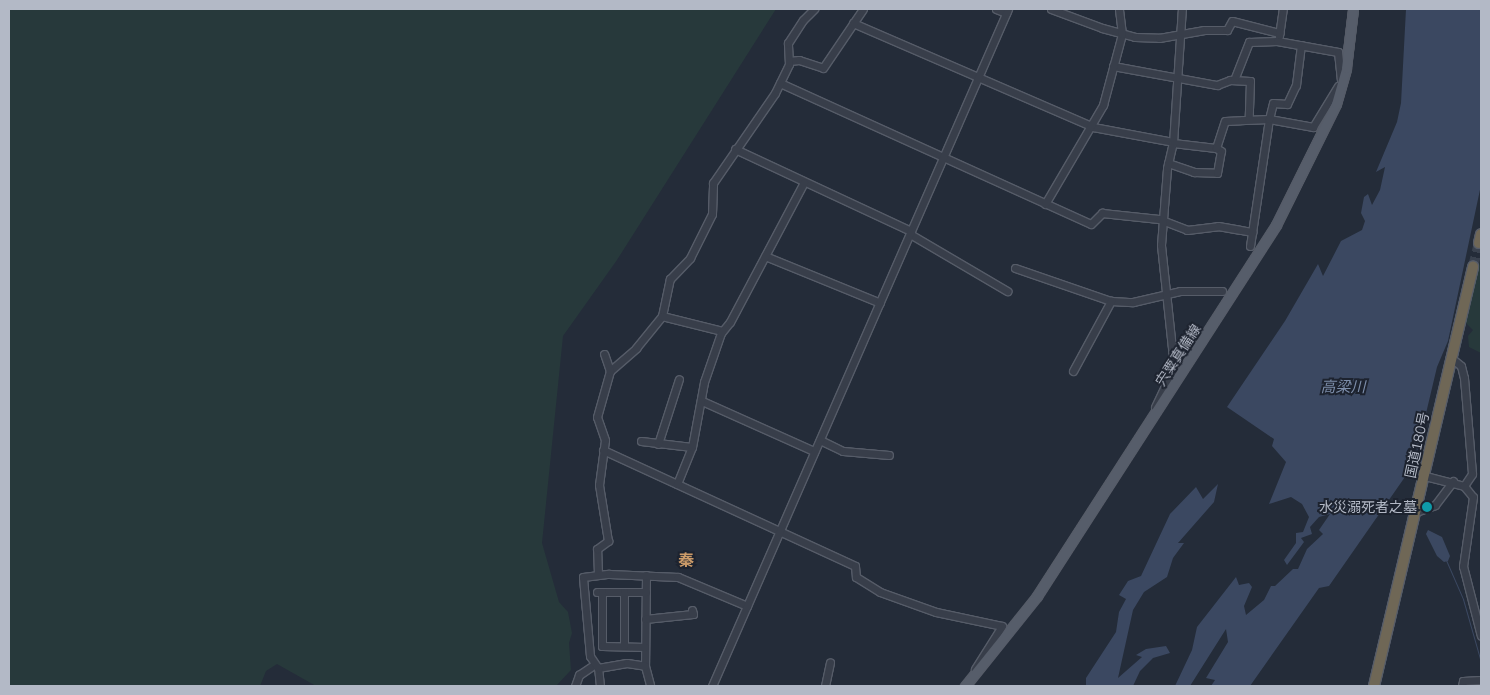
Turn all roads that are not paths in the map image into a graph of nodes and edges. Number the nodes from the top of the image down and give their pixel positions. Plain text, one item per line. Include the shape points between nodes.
1 (814, 9) edge
2 (862, 9) edge
3 (996, 9) edge
4 (1052, 9) edge
5 (1119, 9) edge
6 (1182, 9) edge
7 (1283, 9) edge
8 (1353, 9) edge
9 (1007, 11) edge
10 (853, 23) junction
11 (1279, 33) junction
12 (1122, 34) junction
13 (1182, 34) junction
14 (1277, 42) junction
15 (1301, 45) junction
16 (789, 61) junction
17 (1113, 66) junction
18 (978, 76) junction
19 (1178, 78) junction
20 (1234, 80) junction
21 (1342, 81) junction
22 (780, 83) junction
23 (1249, 118) junction
24 (1269, 119) junction
25 (1093, 127) junction
26 (1173, 143) junction
27 (1216, 148) junction
28 (735, 149) junction
29 (943, 157) junction
30 (1168, 163) junction
31 (804, 182) junction
32 (1045, 204) junction
33 (1162, 220) junction
34 (910, 232) junction
35 (1252, 232) junction
36 (1250, 246) dead end
37 (765, 256) junction
38 (1473, 267) tunnel mouth
39 (1015, 268) dead end
40 (1007, 291) dead end
41 (1222, 292) dead end
42 (1164, 293) junction
43 (1111, 301) junction
44 (880, 303) junction
45 (662, 316) junction
46 (722, 330) junction
47 (604, 354) dead end
48 (1450, 357) junction
49 (1073, 371) dead end
50 (610, 372) junction
51 (679, 379) dead end
52 (702, 401) junction
53 (1148, 426) junction
54 (820, 440) junction
55 (641, 442) dead end
56 (658, 444) junction
57 (692, 448) junction
58 (603, 450) junction
59 (814, 451) junction
60 (889, 455) dead end
61 (1425, 476) junction
62 (1452, 481) junction
63 (677, 484) junction
64 (1464, 486) junction
65 (1416, 512) junction
66 (780, 532) junction
67 (598, 574) junction
68 (646, 575) junction
69 (624, 592) junction
70 (646, 592) junction
71 (747, 606) junction
72 (692, 610) dead end
73 (646, 619) junction
74 (1481, 636) edge
75 (624, 646) junction
76 (645, 647) junction
77 (830, 663) dead end
78 (645, 666) junction
79 (596, 667) junction
80 (974, 676) junction
81 (1480, 682) edge
82 (650, 685) dead end
83 (575, 686) edge
84 (600, 686) edge
85 (712, 686) edge
86 (825, 686) edge
87 (964, 686) edge
88 (1374, 686) edge
89 (1462, 686) edge

1 - 16 street via 802,20 788,43
2 - 10 street
3 - 9 street
4 - 12 street
5 - 12 street
6 - 13 street
7 - 11 street
8 - 21 main road, 宍粟真備線
9 - 18 street
10 - 16 street via 823,68 800,60
10 - 18 street
11 - 13 street via 1232,21 1227,30
11 - 14 street
12 - 13 street via 1159,38
12 - 17 street
13 - 19 street
14 - 15 street
14 - 20 street via 1249,42
15 - 21 street via 1338,52
15 - 24 street via 1296,85 1287,104 1273,103
16 - 22 street
17 - 19 street
17 - 25 street via 1103,105
18 - 25 street
18 - 29 street
19 - 20 street via 1217,85
19 - 26 street
20 - 23 street via 1250,81
21 - 24 street via 1313,127
21 - 53 main road, 宍粟真備線 via 1328,122 1276,224
22 - 28 street via 758,120
22 - 29 street
23 - 24 street
23 - 27 street via 1223,122
24 - 35 street
25 - 26 street
25 - 32 street
26 - 27 street
26 - 30 street
27 - 30 street via 1221,151 1217,173 1194,172
28 - 31 street
28 - 45 street via 712,183 712,214 690,258 670,279
29 - 32 street
29 - 34 street
30 - 33 street
31 - 34 street
31 - 37 street
32 - 33 street via 1091,224 1102,213
33 - 35 street via 1187,230 1218,226
33 - 42 street
34 - 40 street
34 - 44 street
35 - 36 street
37 - 44 street
37 - 46 street via 725,331
38 - 48 highway, 国道180号
39 - 43 street
41 - 42 street
42 - 43 street via 1133,302
42 - 53 street via 1174,367
43 - 49 street
44 - 54 street
45 - 46 street
45 - 50 street via 636,348
46 - 52 street via 704,382
47 - 50 street
48 - 61 highway, 国道180号
48 - 64 street via 1461,366 1464,378 1472,474
50 - 58 street via 597,417 604,435
51 - 56 street
52 - 57 street
52 - 59 street
53 - 80 main road, 宍粟真備線 via 1036,596
54 - 59 street
54 - 60 street via 843,451
55 - 56 street
56 - 57 street
57 - 63 street
58 - 63 street
58 - 67 street via 599,485 608,541 597,550
59 - 66 street
61 - 62 street
61 - 65 highway, 国道180号
62 - 64 street
62 - 65 street via 1435,505
63 - 66 street
64 - 74 street via 1471,492 1474,502 1464,542 1464,576
65 - 88 highway, 国道180号
66 - 71 street
66 - 80 street via 854,566 856,577 880,592 936,612 1002,626 974,669
67 - 68 street
67 - 79 street via 583,577 588,637
68 - 70 street
68 - 71 street via 686,579
69 - 70 street
69 - 75 street
69 - 75 street via 599,592 602,646
70 - 73 street
71 - 85 street
72 - 73 street via 693,614
73 - 76 street
75 - 76 street
76 - 78 street
77 - 86 street
78 - 79 street via 627,663
78 - 82 street
79 - 83 street via 579,675
79 - 84 street
80 - 87 main road, 宍粟真備線
81 - 89 street via 1463,681

